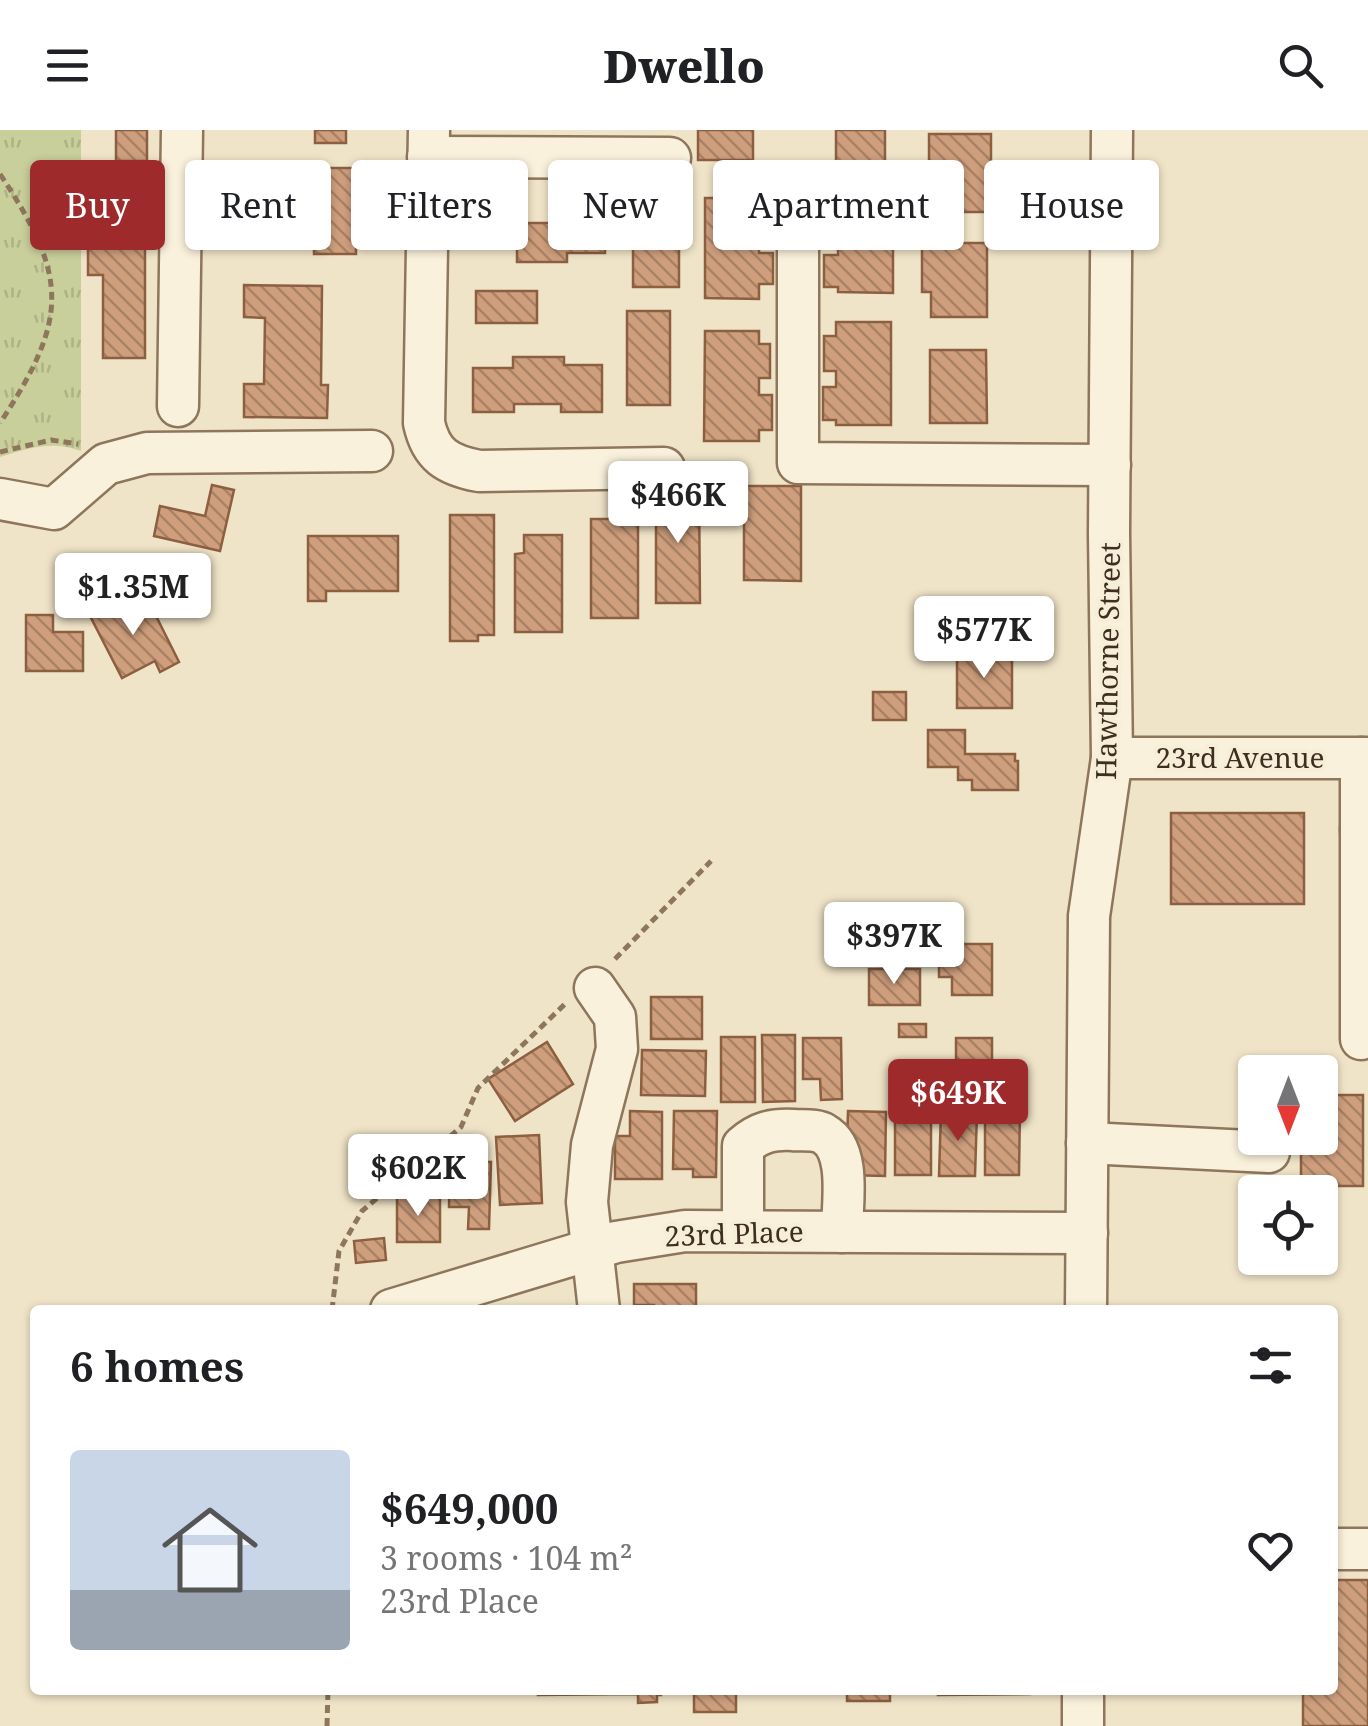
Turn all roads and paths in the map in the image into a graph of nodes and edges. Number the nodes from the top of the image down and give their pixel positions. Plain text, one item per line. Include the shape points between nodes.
1 (182, 130) edge
2 (1112, 130) edge
3 (428, 143) edge
4 (670, 158) dead end
5 (0, 174) edge
6 (798, 250) edge
7 (178, 406) dead end
8 (0, 422) edge
9 (372, 451) dead end
10 (1110, 465) junction
11 (664, 468) dead end
12 (0, 499) edge
13 (1112, 758) junction
14 (1364, 758) edge
15 (1364, 830) edge
16 (711, 860) dead end
17 (594, 982) junction
18 (1362, 1039) dead end
19 (1088, 1144) junction
20 (1238, 1151) edge
21 (743, 1230) junction
22 (842, 1232) junction
23 (1087, 1232) junction
24 (591, 1252) junction
25 (437, 1304) edge
26 (333, 1305) edge
27 (597, 1305) edge
28 (1086, 1305) edge
29 (1368, 1548) edge
30 (1338, 1550) edge
31 (328, 1695) edge
32 (1083, 1695) edge
33 (327, 1726) edge
34 (1083, 1726) edge

1 - 7 street
2 - 10 street, Hawthorne Street
3 - 4 street
3 - 11 street via 429,444 453,466 479,471
5 - 8 path via 53,282 50,321 34,368
6 - 10 street via 798,463
9 - 12 street via 148,453 106,464 54,508
10 - 13 street, Hawthorne Street
13 - 14 street, 23rd Avenue
13 - 19 street, Hawthorne Street via 1089,916
14 - 15 street
15 - 18 street
16 - 17 path
17 - 24 street via 615,1017 618,1048 592,1146
17 - 26 path via 478,1088 461,1127 362,1211 339,1251
19 - 20 street
19 - 23 street, Hawthorne Street
21 - 22 street, 23rd Place
21 - 22 street via 743,1146 775,1129 821,1132 834,1142 841,1157
21 - 24 street, 23rd Place via 685,1230
22 - 23 street, 23rd Place
23 - 28 street, Hawthorne Street
24 - 25 street, 23rd Place
24 - 27 street
29 - 30 street
31 - 33 path
32 - 34 street

